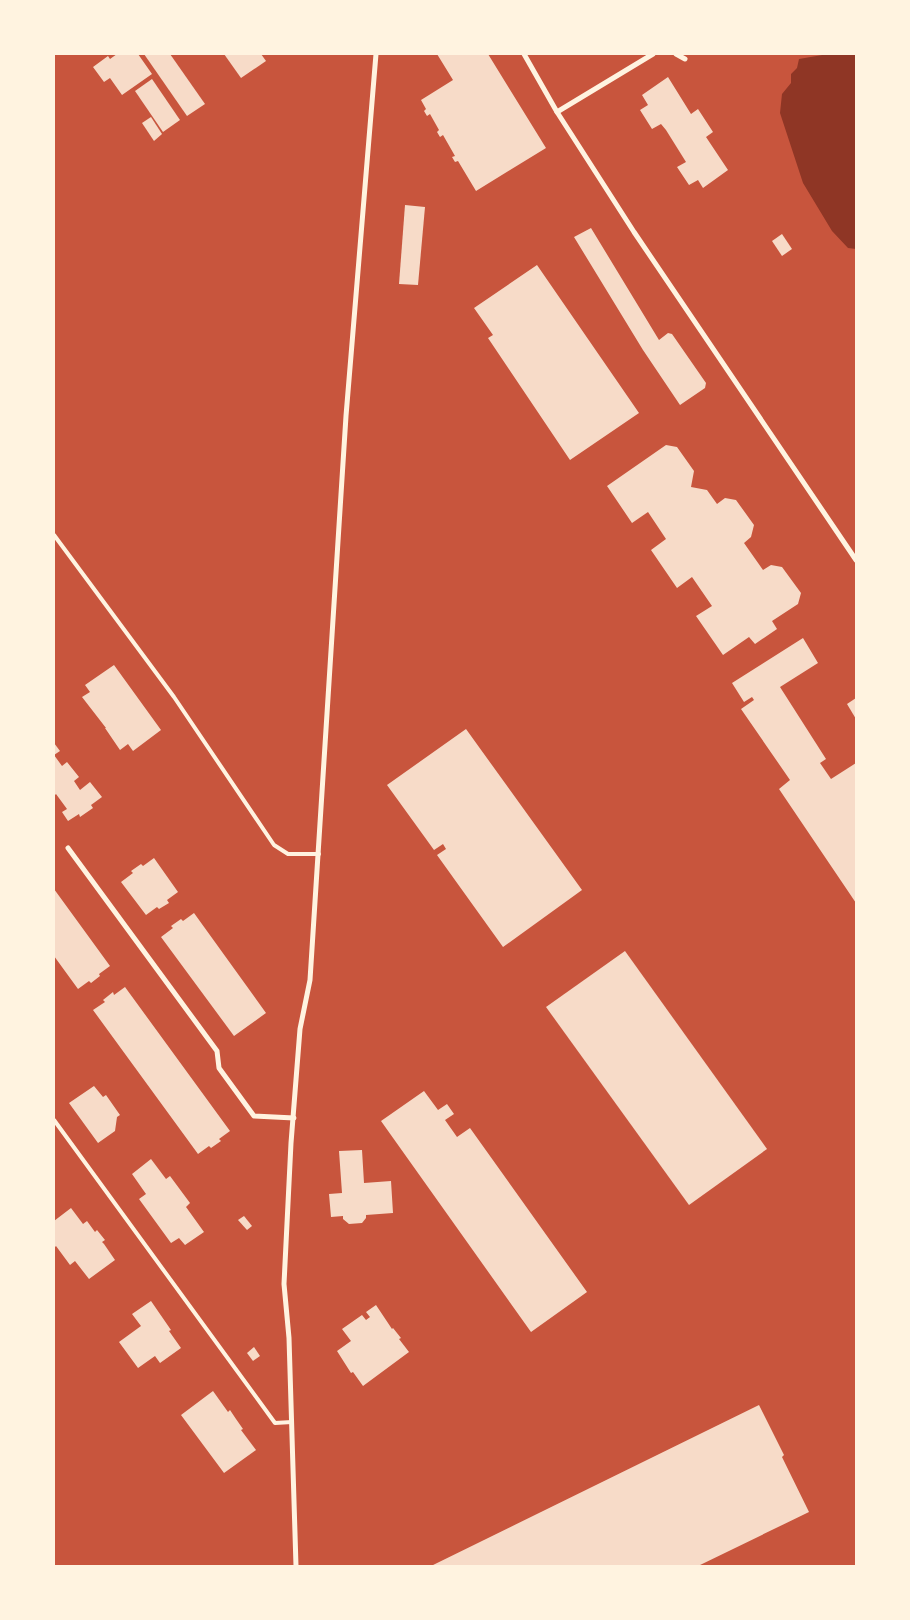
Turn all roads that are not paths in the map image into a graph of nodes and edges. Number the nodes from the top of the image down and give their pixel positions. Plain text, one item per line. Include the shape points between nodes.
1 (376, 54) edge
2 (524, 54) edge
3 (653, 54) edge
4 (676, 54) edge
5 (685, 59) dead end
6 (557, 112) junction
7 (54, 535) edge
8 (856, 560) edge
9 (68, 848) dead end
10 (319, 854) junction
11 (294, 1118) junction
12 (54, 1120) edge
13 (292, 1422) junction
14 (296, 1566) edge

1 - 10 street via 346,416
2 - 6 street
3 - 6 street
4 - 5 street
6 - 8 street via 634,232
7 - 10 lane via 174,697 274,845 288,854
9 - 11 street via 217,1051 219,1068 254,1116
10 - 11 street via 310,980 300,1029
11 - 13 street via 284,1284
12 - 13 lane via 275,1423
13 - 14 street

